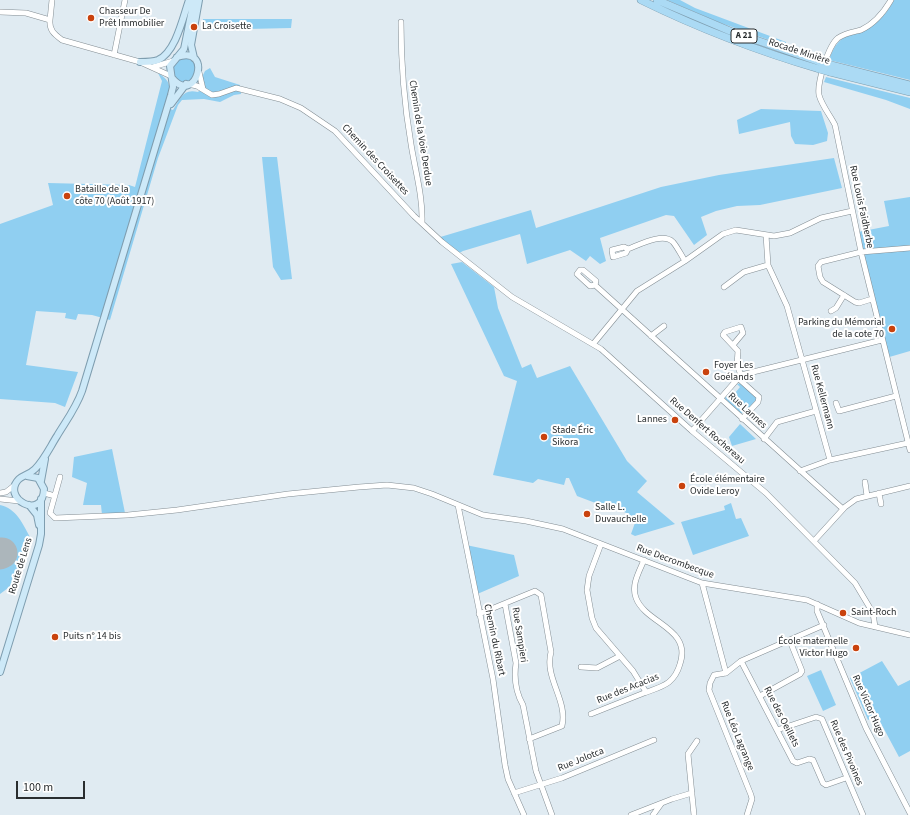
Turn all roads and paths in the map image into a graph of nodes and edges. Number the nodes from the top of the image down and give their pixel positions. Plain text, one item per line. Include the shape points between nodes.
1 (52, 0) edge
2 (125, 0) edge
3 (188, 0) edge
4 (194, 0) edge
5 (199, 0) edge
6 (641, 0) edge
7 (657, 0) edge
8 (891, 0) edge
9 (0, 12) edge
10 (50, 20) junction
11 (401, 22) dead end
12 (114, 55) junction
13 (194, 58) junction
14 (175, 59) junction
15 (140, 62) junction
16 (819, 65) junction
17 (153, 67) junction
18 (831, 68) junction
19 (199, 72) junction
20 (171, 77) junction
21 (187, 84) junction
22 (910, 85) edge
23 (203, 89) junction
24 (910, 92) edge
25 (167, 111) junction
26 (852, 210) junction
27 (422, 223) junction
28 (766, 235) junction
29 (910, 248) edge
30 (628, 249) dead end
31 (861, 252) junction
32 (685, 261) junction
33 (768, 265) junction
34 (595, 285) dead end
35 (724, 287) dead end
36 (844, 295) junction
37 (512, 297) joint
38 (872, 299) junction
39 (622, 309) junction
40 (831, 311) dead end
41 (664, 326) dead end
42 (651, 336) junction
43 (882, 340) junction
44 (594, 343) junction
45 (733, 345) dead end
46 (803, 359) junction
47 (740, 377) junction
48 (896, 396) junction
49 (721, 399) junction
50 (836, 403) dead end
51 (816, 412) junction
52 (742, 419) junction
53 (692, 431) junction
54 (908, 436) edge
55 (764, 439) junction
56 (908, 443) junction
57 (910, 450) edge
58 (48, 452) junction
59 (830, 460) junction
60 (800, 471) junction
61 (27, 476) junction
62 (60, 477) dead end
63 (41, 481) junction
64 (865, 482) dead end
65 (15, 485) junction
66 (910, 486) edge
67 (0, 493) edge
68 (879, 493) junction
69 (43, 496) junction
70 (54, 496) junction
71 (867, 496) junction
72 (0, 499) edge
73 (19, 501) junction
74 (881, 504) dead end
75 (29, 505) junction
76 (458, 505) junction
77 (843, 509) junction
78 (41, 534) junction
79 (814, 541) junction
80 (601, 544) junction
81 (644, 560) junction
82 (702, 583) junction
83 (505, 604) junction
84 (817, 604) junction
85 (479, 614) junction
86 (824, 625) junction
87 (875, 627) junction
88 (910, 635) edge
89 (790, 641) junction
90 (620, 656) junction
91 (742, 661) junction
92 (581, 667) dead end
93 (0, 672) edge
94 (726, 674) junction
95 (646, 692) junction
96 (760, 696) junction
97 (591, 714) dead end
98 (777, 730) junction
99 (529, 739) junction
100 (654, 740) dead end
101 (697, 741) dead end
102 (846, 778) junction
103 (541, 784) junction
104 (514, 793) junction
105 (692, 793) junction
106 (661, 803) junction
107 (910, 813) edge
108 (524, 815) edge
109 (552, 815) edge
110 (631, 815) edge
111 (653, 815) edge
112 (694, 815) edge
113 (747, 815) edge
114 (862, 815) edge

1 - 10 street
2 - 12 street
3 - 15 main road via 172,47 158,60
4 - 14 main road via 185,46
5 - 13 main road via 191,45
6 - 16 highway, Rocade Minière / A 21 via 731,39
7 - 16 highway, Rocade Minière / A 21
8 - 26 street, Rue Louis Faidherbe via 872,23 834,42 819,84 821,100 835,125
9 - 10 street via 26,13
10 - 12 street via 54,34 62,40
11 - 27 street, Chemin de la Voie Derdue via 404,101 421,200
12 - 15 street
13 - 14 main road via 186,55
13 - 19 main road
14 - 17 street
14 - 20 main road via 170,68
15 - 17 street
16 - 18 highway, Rocade Minière / A 21, bridge
17 - 20 street
18 - 22 highway, Rocade Minière / A 21
18 - 24 highway, Rocade Minière / A 21
19 - 21 main road via 195,80
19 - 23 street
20 - 21 main road via 177,82
20 - 25 main road via 173,87
21 - 23 street, Chemin des Croisettes
21 - 25 main road via 178,92
23 - 27 street, Chemin des Croisettes via 208,94 215,95 233,88 243,89 280,99 321,120 335,131
25 - 58 main road via 82,391 74,410
26 - 28 street via 821,218 790,233
26 - 31 street, Rue Louis Faidherbe
27 - 37 street, Chemin des Croisettes
28 - 32 street via 736,230 723,234
28 - 33 street
29 - 31 street
30 - 32 street via 666,238 672,242
31 - 36 street via 821,262 818,266 823,282
31 - 38 street, Rue Louis Faidherbe
32 - 39 street via 637,291
33 - 35 street via 744,272
33 - 46 street, Rue Kellermann via 784,297
34 - 39 street, Rue Lannes
36 - 38 street via 859,303
36 - 40 street
37 - 44 street, Rue Denfert Rochereau
38 - 43 street, Rue Louis Faidherbe
39 - 42 street, Rue Lannes
39 - 44 street
41 - 42 street
42 - 49 street, Rue Lannes
43 - 46 street
43 - 48 street, Rue Louis Faidherbe
44 - 53 street, Rue Denfert Rochereau
45 - 47 street via 738,350 737,365
46 - 47 street
46 - 51 street, Rue Kellermann
47 - 49 street
47 - 52 street via 759,397 758,402
48 - 50 street via 839,411
48 - 54 street, Rue Louis Faidherbe
49 - 52 street, Rue Lannes
49 - 53 street
51 - 55 street via 777,422
51 - 59 street, Rue Kellermann
52 - 55 street, Rue Lannes
53 - 79 street, Rue Denfert Rochereau via 766,493
54 - 56 street, Rue Louis Faidherbe
55 - 60 street, Rue Lannes
56 - 57 street, Rue Louis Faidherbe
56 - 59 street
58 - 61 main road
58 - 63 main road
59 - 60 street
60 - 77 street, Rue Lannes
61 - 63 main road via 34,476
61 - 65 main road
62 - 70 street
63 - 69 main road
64 - 71 street
65 - 67 street
65 - 73 main road via 15,494
66 - 68 street
68 - 71 street
68 - 74 street
69 - 70 street
69 - 75 main road via 34,505
69 - 78 main road, Route de Lens
70 - 76 street, Rue Decrombecque via 50,513 52,517 100,517 177,510 288,494 387,485 414,488
71 - 77 street
72 - 73 street
73 - 75 main road
75 - 78 main road, Route de Lens via 37,515
76 - 80 street, Rue Decrombecque via 496,518 549,525
76 - 85 street, Chemin du Ribart
77 - 79 street
78 - 93 main road, Route de Lens
79 - 87 street, Rue Denfert Rochereau via 856,583 873,613
80 - 81 street, Rue Decrombecque
80 - 90 street via 592,563 587,590 596,628
81 - 82 street, Rue Decrombecque
81 - 95 street, Rue des Acacias via 636,578 636,597 640,605 674,634 680,642 682,658 678,672 669,682
82 - 84 street, Rue Decrombecque via 791,596
82 - 94 street
83 - 85 street, Rue Sampieri
83 - 99 street, Rue Sampieri via 516,663 514,672
83 - 99 street, Rue Sampieri via 535,591 541,595 551,652 549,660 552,682 558,692 564,719 562,726
84 - 86 street, Rue Victor Hugo via 817,611
84 - 87 street, Rue Decrombecque via 851,620
85 - 104 street, Chemin du Ribart via 493,679 504,765
86 - 89 street
86 - 107 street, Rue Victor Hugo via 866,728
87 - 88 street, Rue Decrombecque
89 - 91 street
89 - 96 street via 802,671
90 - 92 street via 597,668
90 - 95 street
91 - 94 street
91 - 96 street, Rue des Oeillets
94 - 113 street, Rue Léo Lagrange via 714,676 709,690 751,795
95 - 97 street, Rue des Acacias
96 - 98 street, Rue des Oeillets
98 - 102 street, Rue des Oeillets via 793,761 797,763 813,760 823,783 829,785
98 - 102 street, Rue des Pivoines via 820,717
99 - 103 street, Rue Sampieri
100 - 103 street, Rue Jolotca via 562,778
101 - 105 street via 688,754
102 - 114 street, Rue des Pivoines
103 - 104 street, Rue Jolotca
103 - 109 street, Rue Sampieri
104 - 108 street, Chemin du Ribart
105 - 106 street
105 - 112 street
106 - 110 street
106 - 111 street

